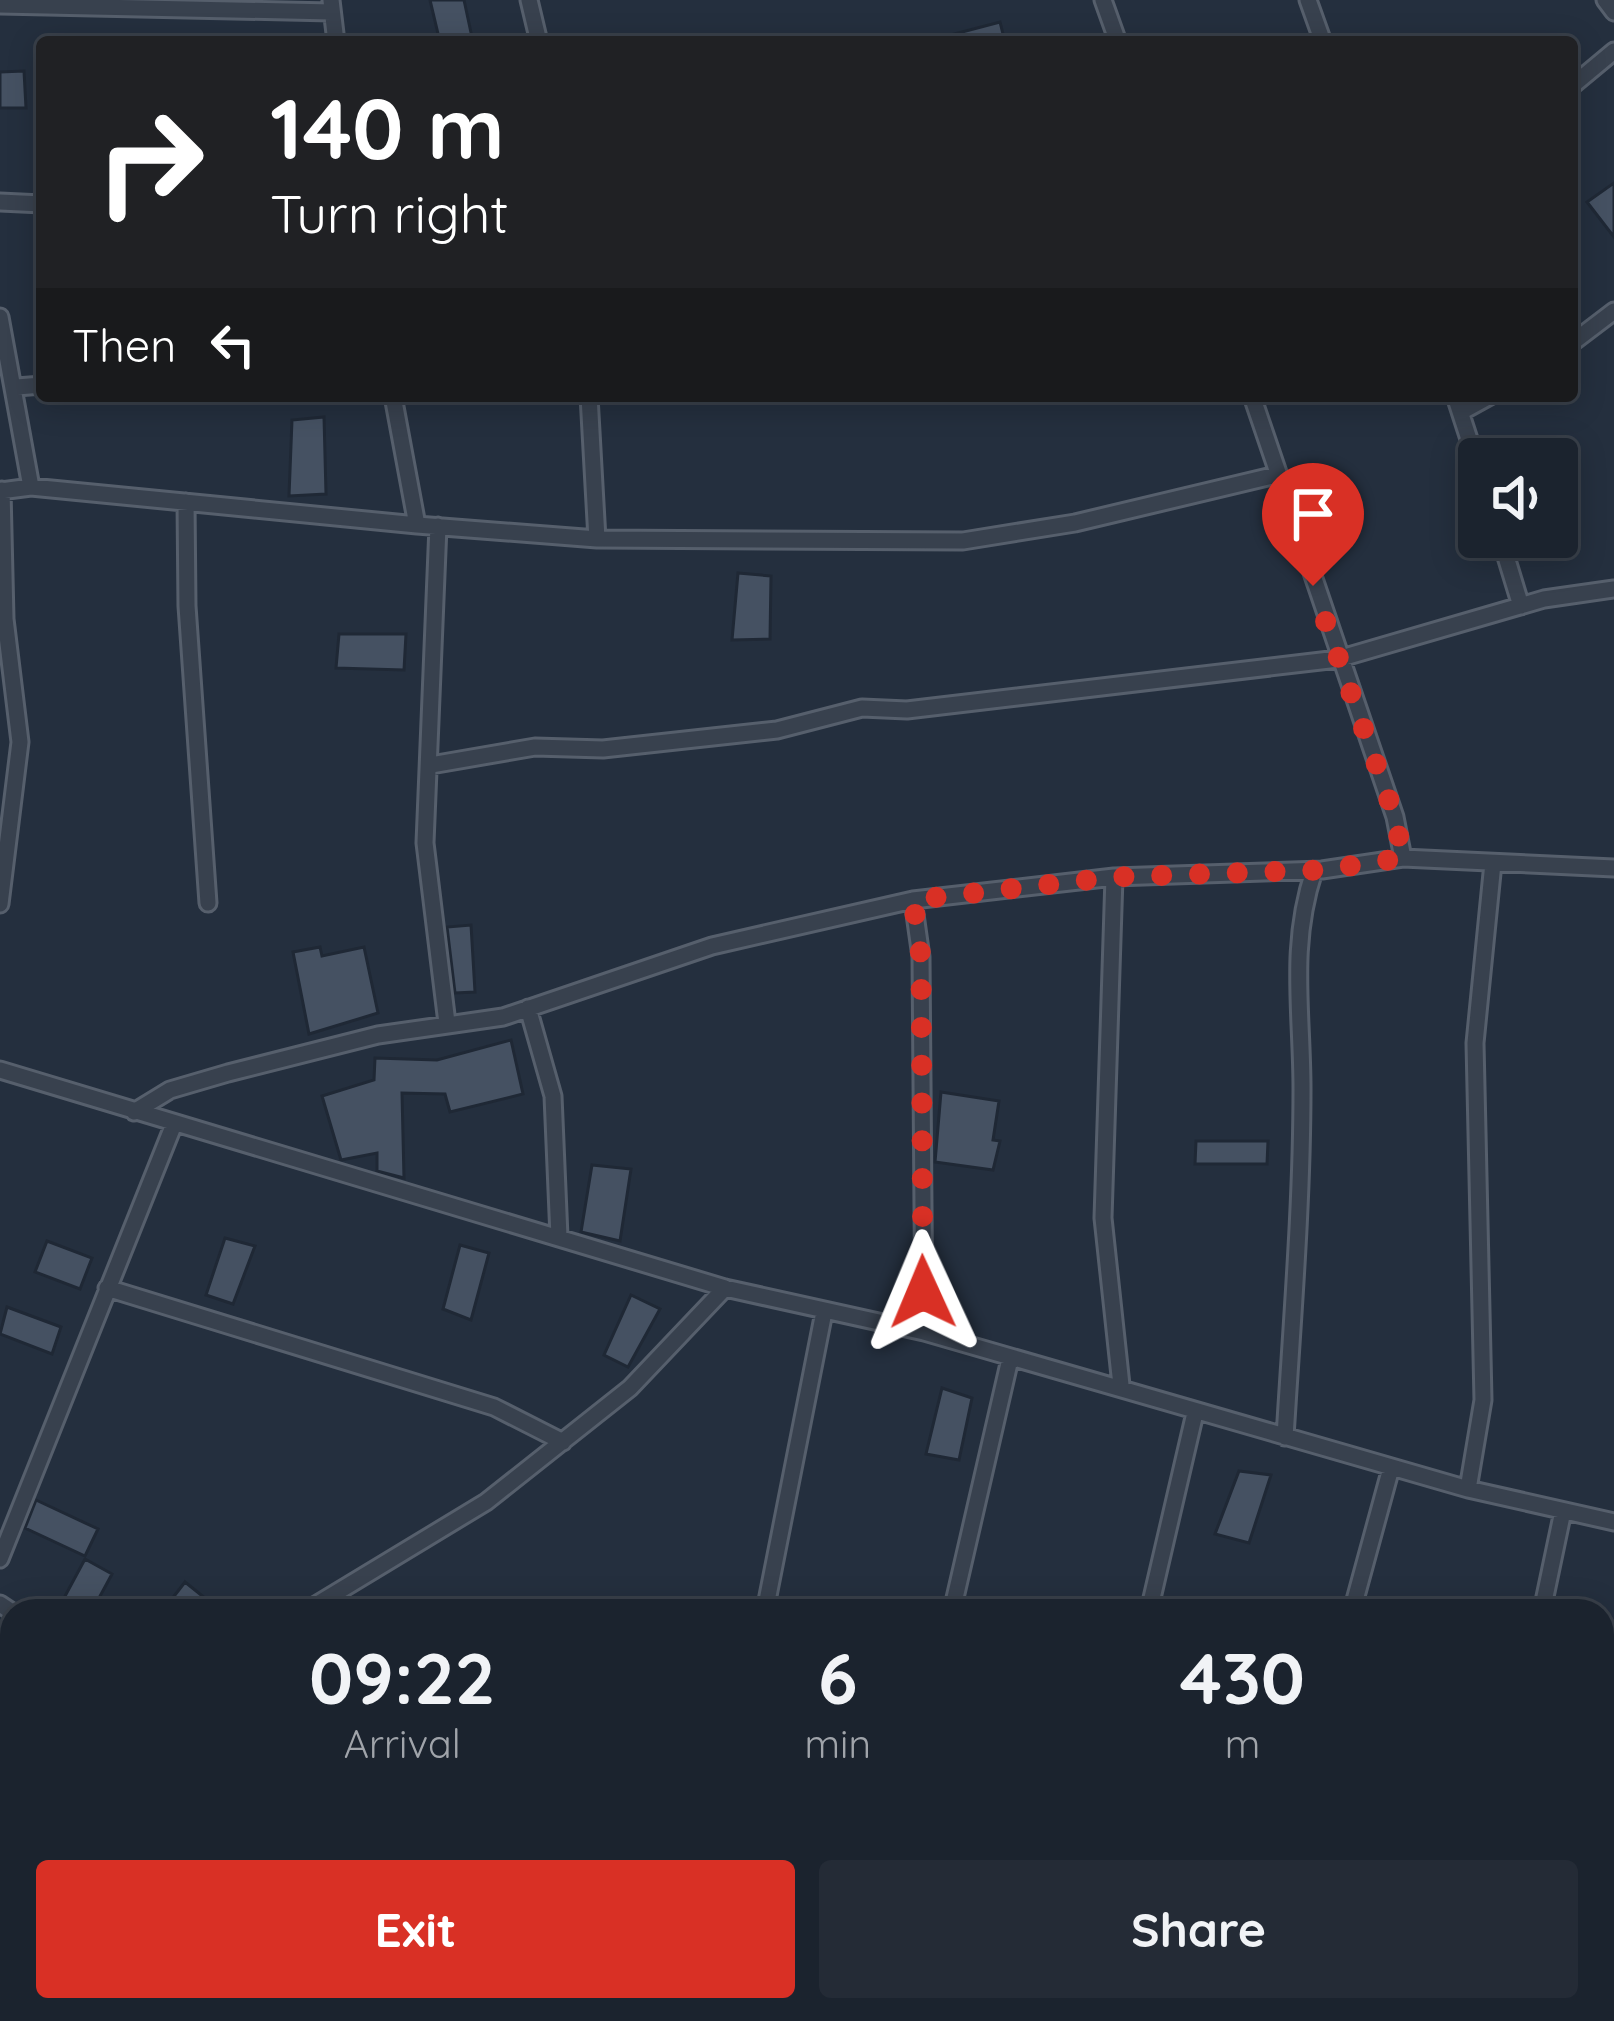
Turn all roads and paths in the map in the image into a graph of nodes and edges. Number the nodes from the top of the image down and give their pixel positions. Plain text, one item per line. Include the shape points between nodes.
1 (530, 0) edge
2 (1103, 0) edge
3 (1308, 0) edge
4 (1605, 0) edge
5 (0, 5) edge
6 (332, 6) edge
7 (1614, 12) edge
8 (335, 36) edge
9 (538, 36) edge
10 (1116, 36) edge
11 (1321, 36) edge
12 (1614, 51) edge
13 (1578, 81) edge
14 (0, 202) edge
15 (36, 204) edge
16 (1614, 311) edge
17 (0, 317) edge
18 (1578, 338) edge
19 (36, 386) edge
20 (16, 387) junction
21 (394, 402) edge
22 (589, 402) edge
23 (1254, 402) edge
24 (1458, 404) edge
25 (1469, 438) edge
26 (1276, 476) junction
27 (31, 487) junction
28 (1, 490) edge
29 (186, 502) junction
30 (417, 525) junction
31 (438, 526) junction
32 (597, 539) junction
33 (1506, 558) edge
34 (1614, 589) edge
35 (1521, 606) junction
36 (1338, 659) junction
37 (430, 765) junction
38 (1403, 858) junction
39 (1493, 863) junction
40 (1614, 868) edge
41 (1314, 871) junction
42 (1114, 877) junction
43 (913, 900) junction
44 (208, 903) dead end
45 (0, 904) edge
46 (528, 1008) junction
47 (447, 1023) junction
48 (1, 1076) edge
49 (134, 1112) junction
50 (174, 1124) junction
51 (560, 1237) junction
52 (106, 1288) junction
53 (725, 1288) junction
54 (824, 1312) junction
55 (924, 1332) junction
56 (1010, 1359) junction
57 (1121, 1385) junction
58 (1196, 1413) junction
59 (1285, 1438) junction
60 (562, 1442) junction
61 (1391, 1468) junction
62 (1468, 1490) junction
63 (1563, 1511) junction
64 (1614, 1522) edge
65 (0, 1559) edge
66 (326, 1599) edge
67 (767, 1599) edge
68 (955, 1599) edge
69 (1152, 1599) edge
70 (1355, 1599) edge
71 (1545, 1599) edge

1 - 9 street
2 - 10 street
3 - 11 street
4 - 7 street
5 - 6 street
6 - 8 street
12 - 13 street
14 - 15 street
16 - 18 street
17 - 20 street
19 - 20 street
20 - 27 street
21 - 30 street
22 - 32 street
23 - 26 street
24 - 25 street
26 - 32 street via 1076,524 964,541
26 - 36 street
27 - 28 street
27 - 29 street
28 - 45 street via 20,742
29 - 30 street
29 - 44 street
30 - 31 street
31 - 32 street
31 - 37 street
33 - 35 street
34 - 35 street
35 - 36 street
36 - 37 street
36 - 38 street
37 - 47 street via 425,843
38 - 39 street
38 - 41 street
39 - 40 street
39 - 62 street via 1475,1043 1483,1400
41 - 42 street
41 - 59 street via 1295,961 1302,1085
42 - 43 street
42 - 57 street via 1102,1218
43 - 46 street via 712,946
43 - 55 street via 921,957
46 - 47 street
46 - 51 street via 553,1096
47 - 49 street via 208,1079
48 - 49 street
49 - 50 street
50 - 51 street
50 - 52 street
51 - 53 street
52 - 60 street via 494,1407
52 - 65 street
53 - 54 street
53 - 60 street via 631,1388
54 - 55 street
54 - 67 street
55 - 56 street
56 - 57 street
56 - 68 street
57 - 58 street
58 - 59 street
58 - 69 street
59 - 61 street
60 - 66 street via 486,1502
61 - 62 street
61 - 70 street
62 - 63 street
63 - 64 street
63 - 71 street

